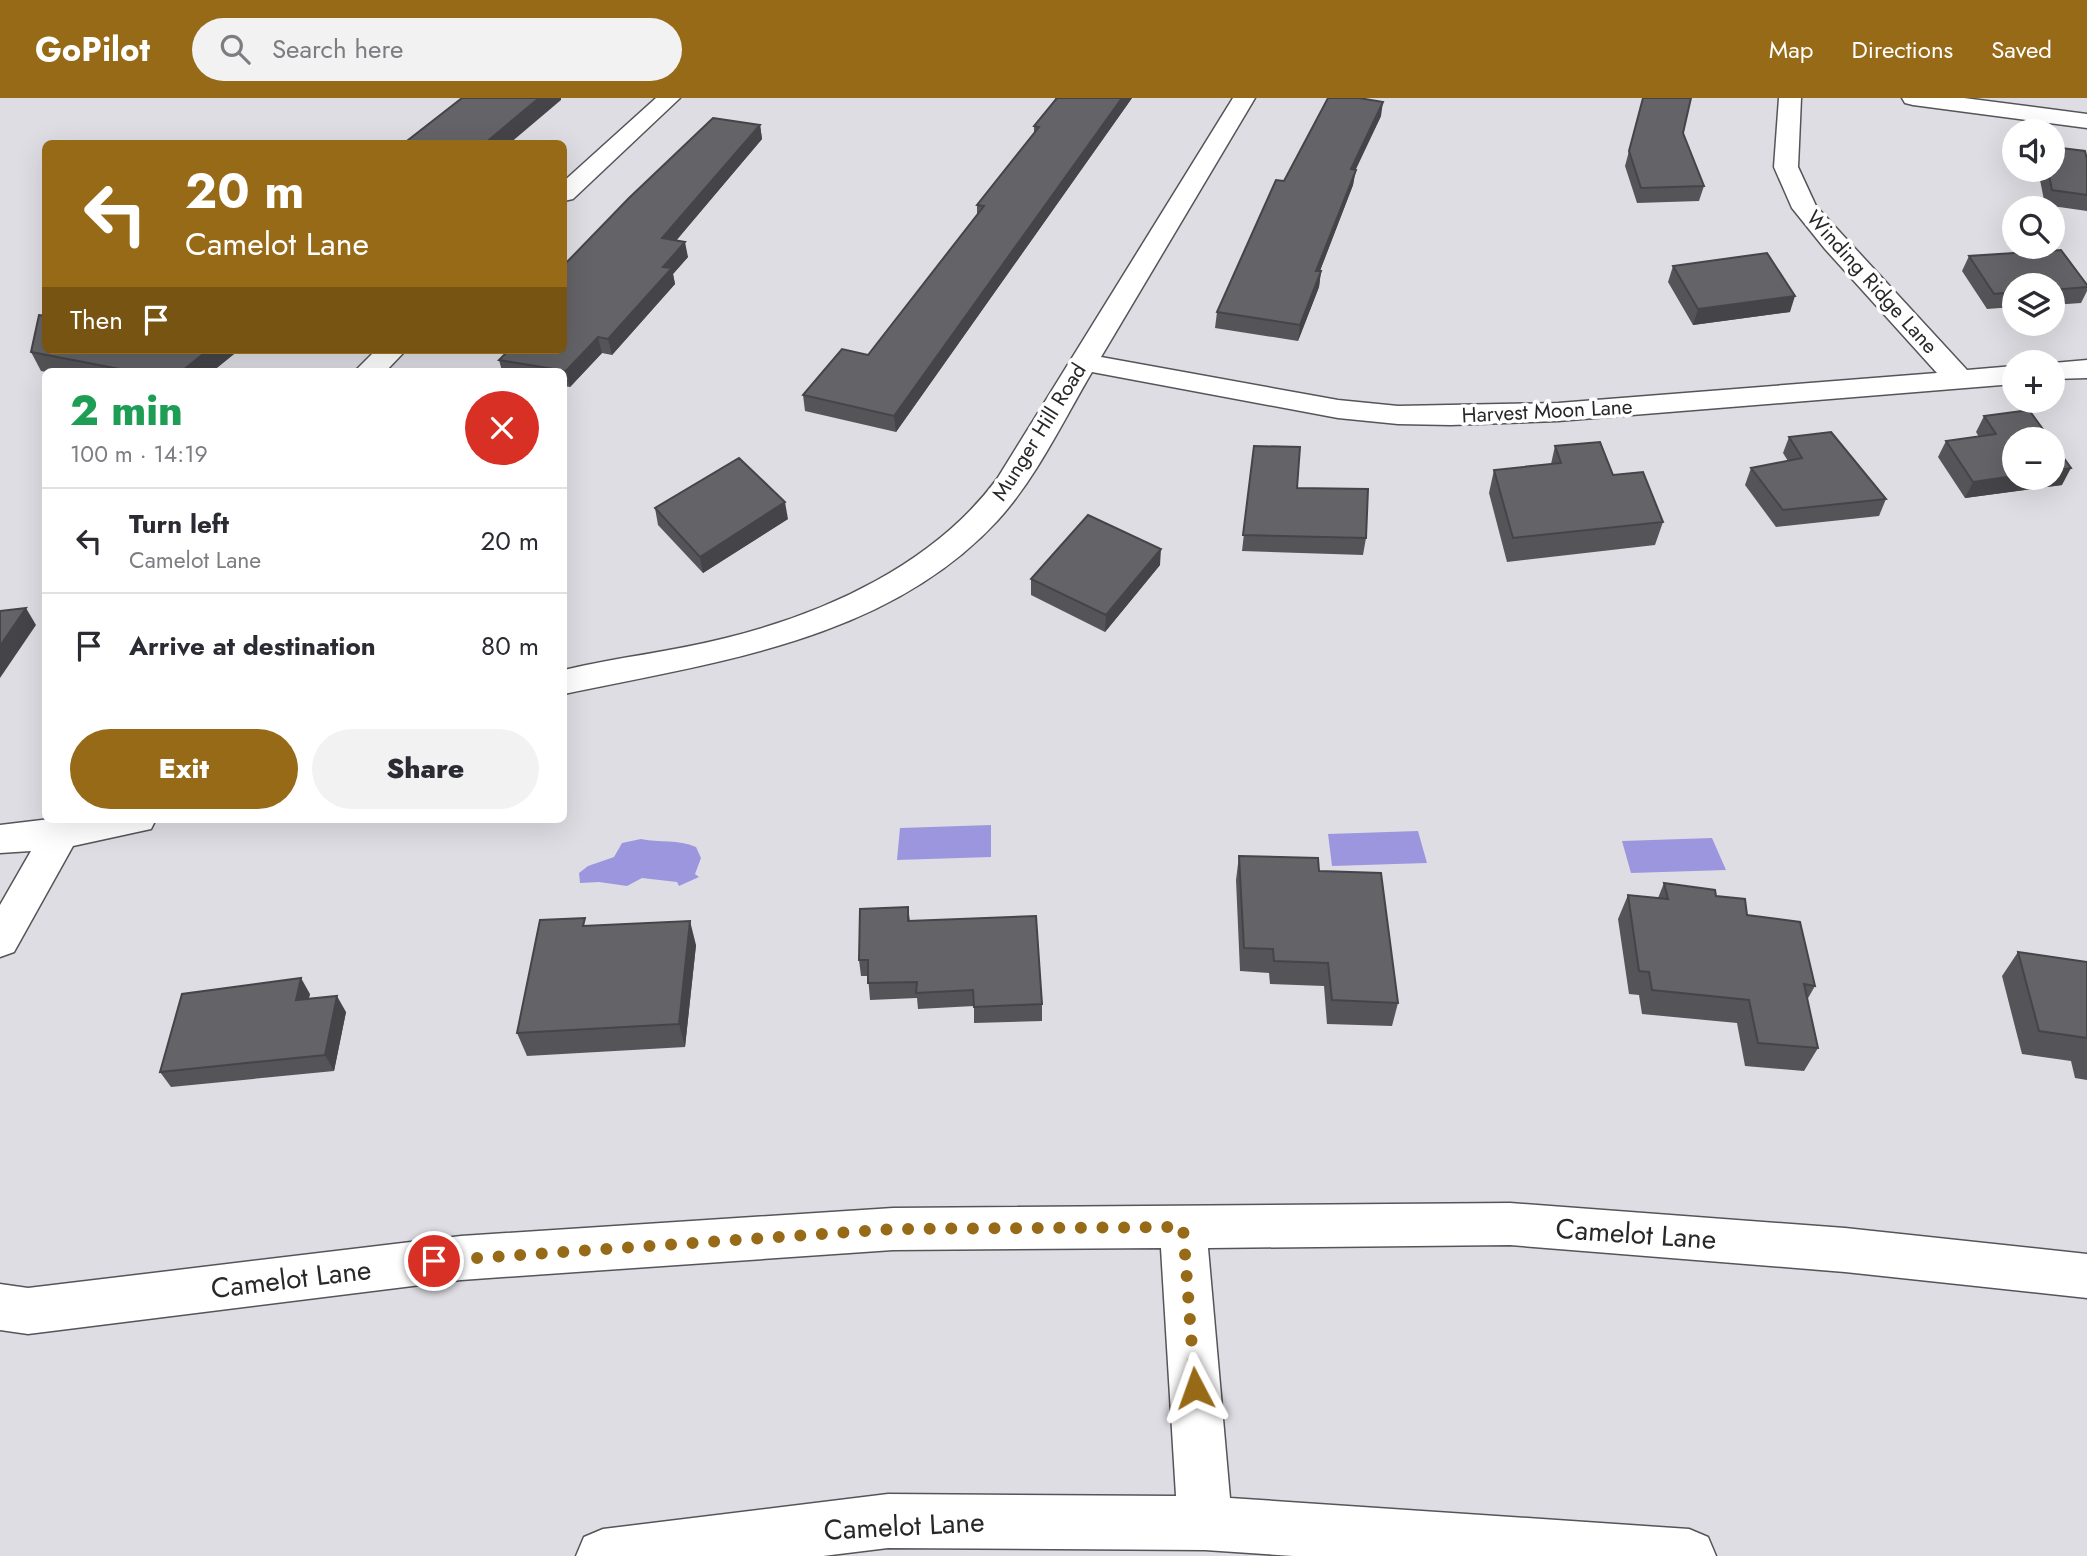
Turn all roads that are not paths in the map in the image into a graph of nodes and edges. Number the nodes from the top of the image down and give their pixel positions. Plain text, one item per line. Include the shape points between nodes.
1 (669, 98) edge
2 (1244, 98) edge
3 (1790, 98) edge
4 (1913, 98) edge
5 (2087, 121) edge
6 (567, 191) edge
7 (388, 354) edge
8 (1083, 362) junction
9 (372, 368) edge
10 (2087, 369) edge
11 (2065, 371) edge
12 (2002, 376) edge
13 (1959, 379) junction
14 (567, 681) edge
15 (96, 823) edge
16 (66, 826) edge
17 (0, 839) edge
18 (0, 941) edge
19 (1183, 1227) junction
20 (2087, 1276) edge
21 (9, 1312) edge
22 (1205, 1522) junction
23 (603, 1556) edge
24 (1689, 1556) edge

1 - 6 street
2 - 8 street, Munger Hill Road
3 - 13 street, Winding Ridge Lane via 1786,167 1804,208
4 - 5 street
7 - 9 street
8 - 13 street, Harvest Moon Lane via 1338,409 1451,416 1558,412
8 - 14 street, Munger Hill Road via 1011,482 984,516 905,577 853,605 784,632 692,657
10 - 11 street
12 - 13 street, Harvest Moon Lane
15 - 16 street
16 - 17 street
16 - 18 street
19 - 20 street, Camelot Lane via 1510,1224 1845,1250
19 - 21 street, Camelot Lane via 893,1229 475,1257
19 - 22 street
22 - 23 street, Camelot Lane via 888,1521
22 - 24 street, Camelot Lane

